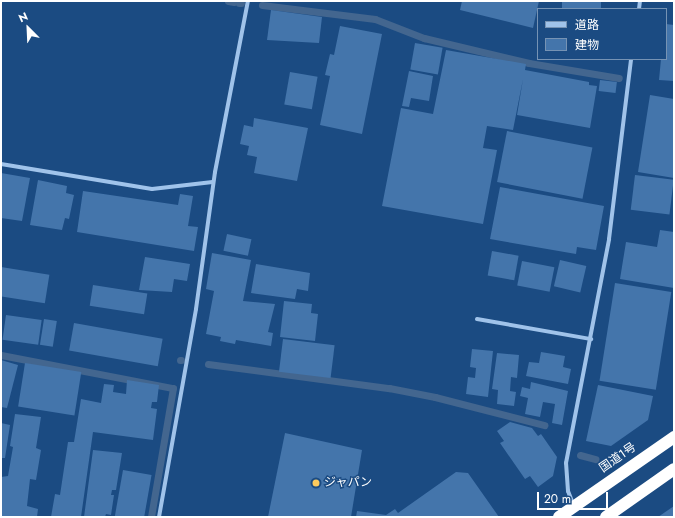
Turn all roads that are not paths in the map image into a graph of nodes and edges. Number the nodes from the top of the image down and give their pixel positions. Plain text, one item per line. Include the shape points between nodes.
1 (248, 1) edge
2 (631, 60) edge
3 (1, 164) edge
4 (213, 182) junction
5 (477, 319) dead end
6 (591, 338) junction
7 (674, 437) edge
8 (674, 469) edge
9 (574, 506) junction
10 (159, 517) edge
11 (559, 517) edge
12 (606, 517) edge

1 - 4 street
2 - 6 street via 609,239
3 - 4 street via 152,189
4 - 10 street via 196,309
5 - 6 street
6 - 9 street via 566,463 568,491
7 - 9 highway, 国道1号
8 - 12 highway
9 - 11 highway, 国道1号

